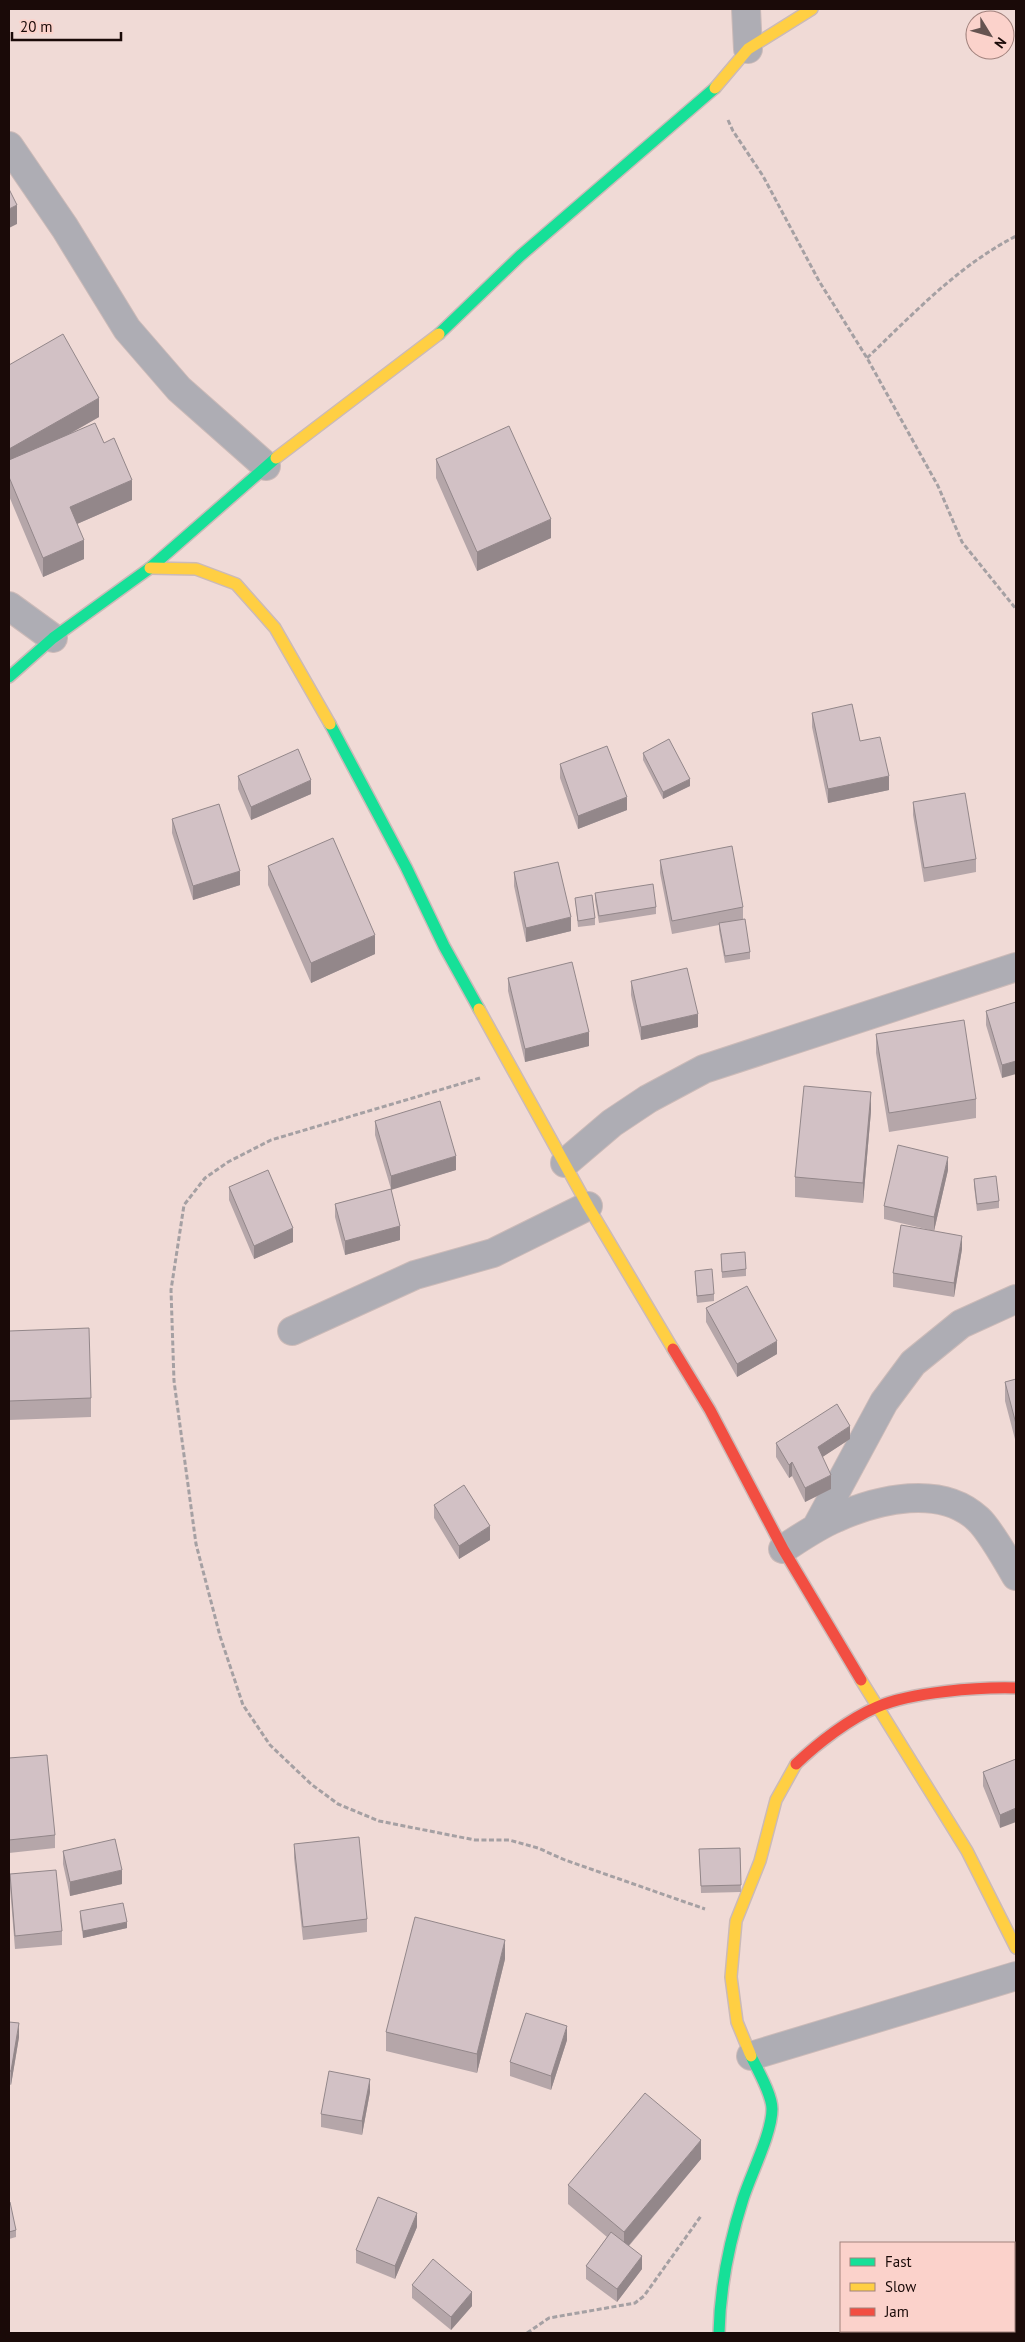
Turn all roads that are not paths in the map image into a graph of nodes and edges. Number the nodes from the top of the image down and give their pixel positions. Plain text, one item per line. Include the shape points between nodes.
1 (746, 9) edge
2 (812, 9) edge
3 (748, 49) junction
4 (9, 146) edge
5 (266, 466) junction
6 (150, 568) junction
7 (9, 606) edge
8 (53, 638) junction
9 (9, 677) edge
10 (1016, 967) edge
11 (565, 1163) junction
12 (588, 1206) junction
13 (1016, 1299) edge
14 (292, 1331) dead end
15 (816, 1528) junction
16 (783, 1548) junction
17 (1016, 1576) edge
18 (1016, 1688) edge
19 (877, 1707) junction
20 (1016, 1948) edge
21 (1016, 1976) edge
22 (751, 2056) junction
23 (719, 2333) edge

1 - 3 street
2 - 3 street
3 - 5 street via 714,89 520,256 449,326
4 - 5 street via 127,330 179,389
5 - 6 street
6 - 8 street
6 - 11 street via 196,569 236,584 275,628 322,708 444,946
7 - 8 street
8 - 9 street
10 - 11 street via 704,1069 612,1123
11 - 12 street
12 - 14 street via 493,1253 415,1275
12 - 16 street via 710,1410
13 - 15 street via 961,1324 913,1362 884,1402
15 - 16 street
15 - 17 street via 867,1505 934,1498 959,1505 979,1519
16 - 19 street
18 - 19 street via 982,1687 905,1699
19 - 20 street via 967,1851
19 - 22 street via 818,1743 793,1767 776,1800 760,1861 736,1921 731,1977 737,2022
21 - 22 street
22 - 23 street via 772,2106 771,2121 732,2231

